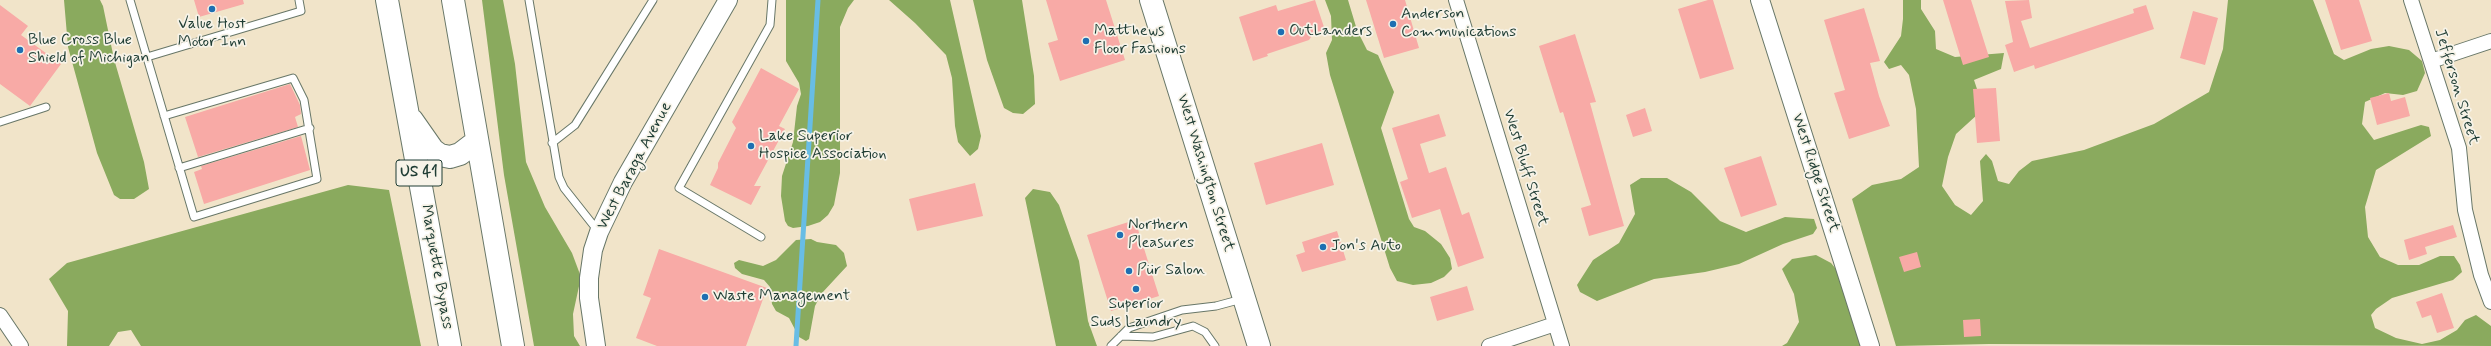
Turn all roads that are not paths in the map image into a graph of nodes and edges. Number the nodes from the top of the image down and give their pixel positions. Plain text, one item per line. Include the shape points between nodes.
1 (130, 0) edge
2 (299, 0) edge
3 (387, 0) edge
4 (453, 0) edge
5 (529, 0) edge
6 (728, 0) edge
7 (772, 0) edge
8 (1151, 0) edge
9 (1456, 0) edge
10 (1760, 0) edge
11 (2411, 0) edge
12 (650, 2) edge
13 (2491, 41) edge
14 (147, 57) junction
15 (2431, 61) junction
16 (46, 107) dead end
17 (164, 116) junction
18 (408, 116) junction
19 (0, 122) edge
20 (310, 128) junction
21 (477, 141) junction
22 (552, 143) junction
23 (179, 168) junction
24 (599, 232) junction
25 (761, 237) dead end
26 (1244, 298) junction
27 (2491, 302) edge
28 (0, 315) edge
29 (1555, 324) junction
30 (1121, 336) junction
31 (21, 346) edge
32 (450, 346) edge
33 (513, 346) edge
34 (596, 346) edge
35 (1111, 346) edge
36 (1215, 346) edge
37 (1259, 346) edge
38 (1489, 346) edge
39 (1562, 346) edge
40 (1870, 346) edge

1 - 14 lane
2 - 14 lane via 301,11
3 - 18 main road, Marquette Bypass / US 41
4 - 21 main road
5 - 22 lane
6 - 24 street, West Baraga Avenue via 623,182
7 - 25 lane via 770,25 679,188
8 - 26 main road, West Washington Street
9 - 29 street, West Bluff Street
10 - 40 street, West Ridge Street
11 - 15 street, Jefferson Street
12 - 22 lane via 575,125
13 - 15 street
14 - 17 lane
15 - 27 street, Jefferson Street via 2459,148 2465,210 2481,276
16 - 19 lane
17 - 20 lane via 293,78 304,100
17 - 23 lane
18 - 21 main road via 433,150 440,154 450,157 460,154
18 - 32 main road, Marquette Bypass / US 41
20 - 23 lane
20 - 23 lane via 317,179 194,217
21 - 33 main road
22 - 24 lane via 564,188
24 - 34 street, West Baraga Avenue via 593,250 589,278 589,298
26 - 30 lane via 1216,306 1182,310 1129,328
26 - 37 main road, West Washington Street
28 - 31 street
29 - 38 street
29 - 39 street, West Bluff Street
30 - 35 lane
30 - 36 lane via 1152,337 1193,326 1205,332

